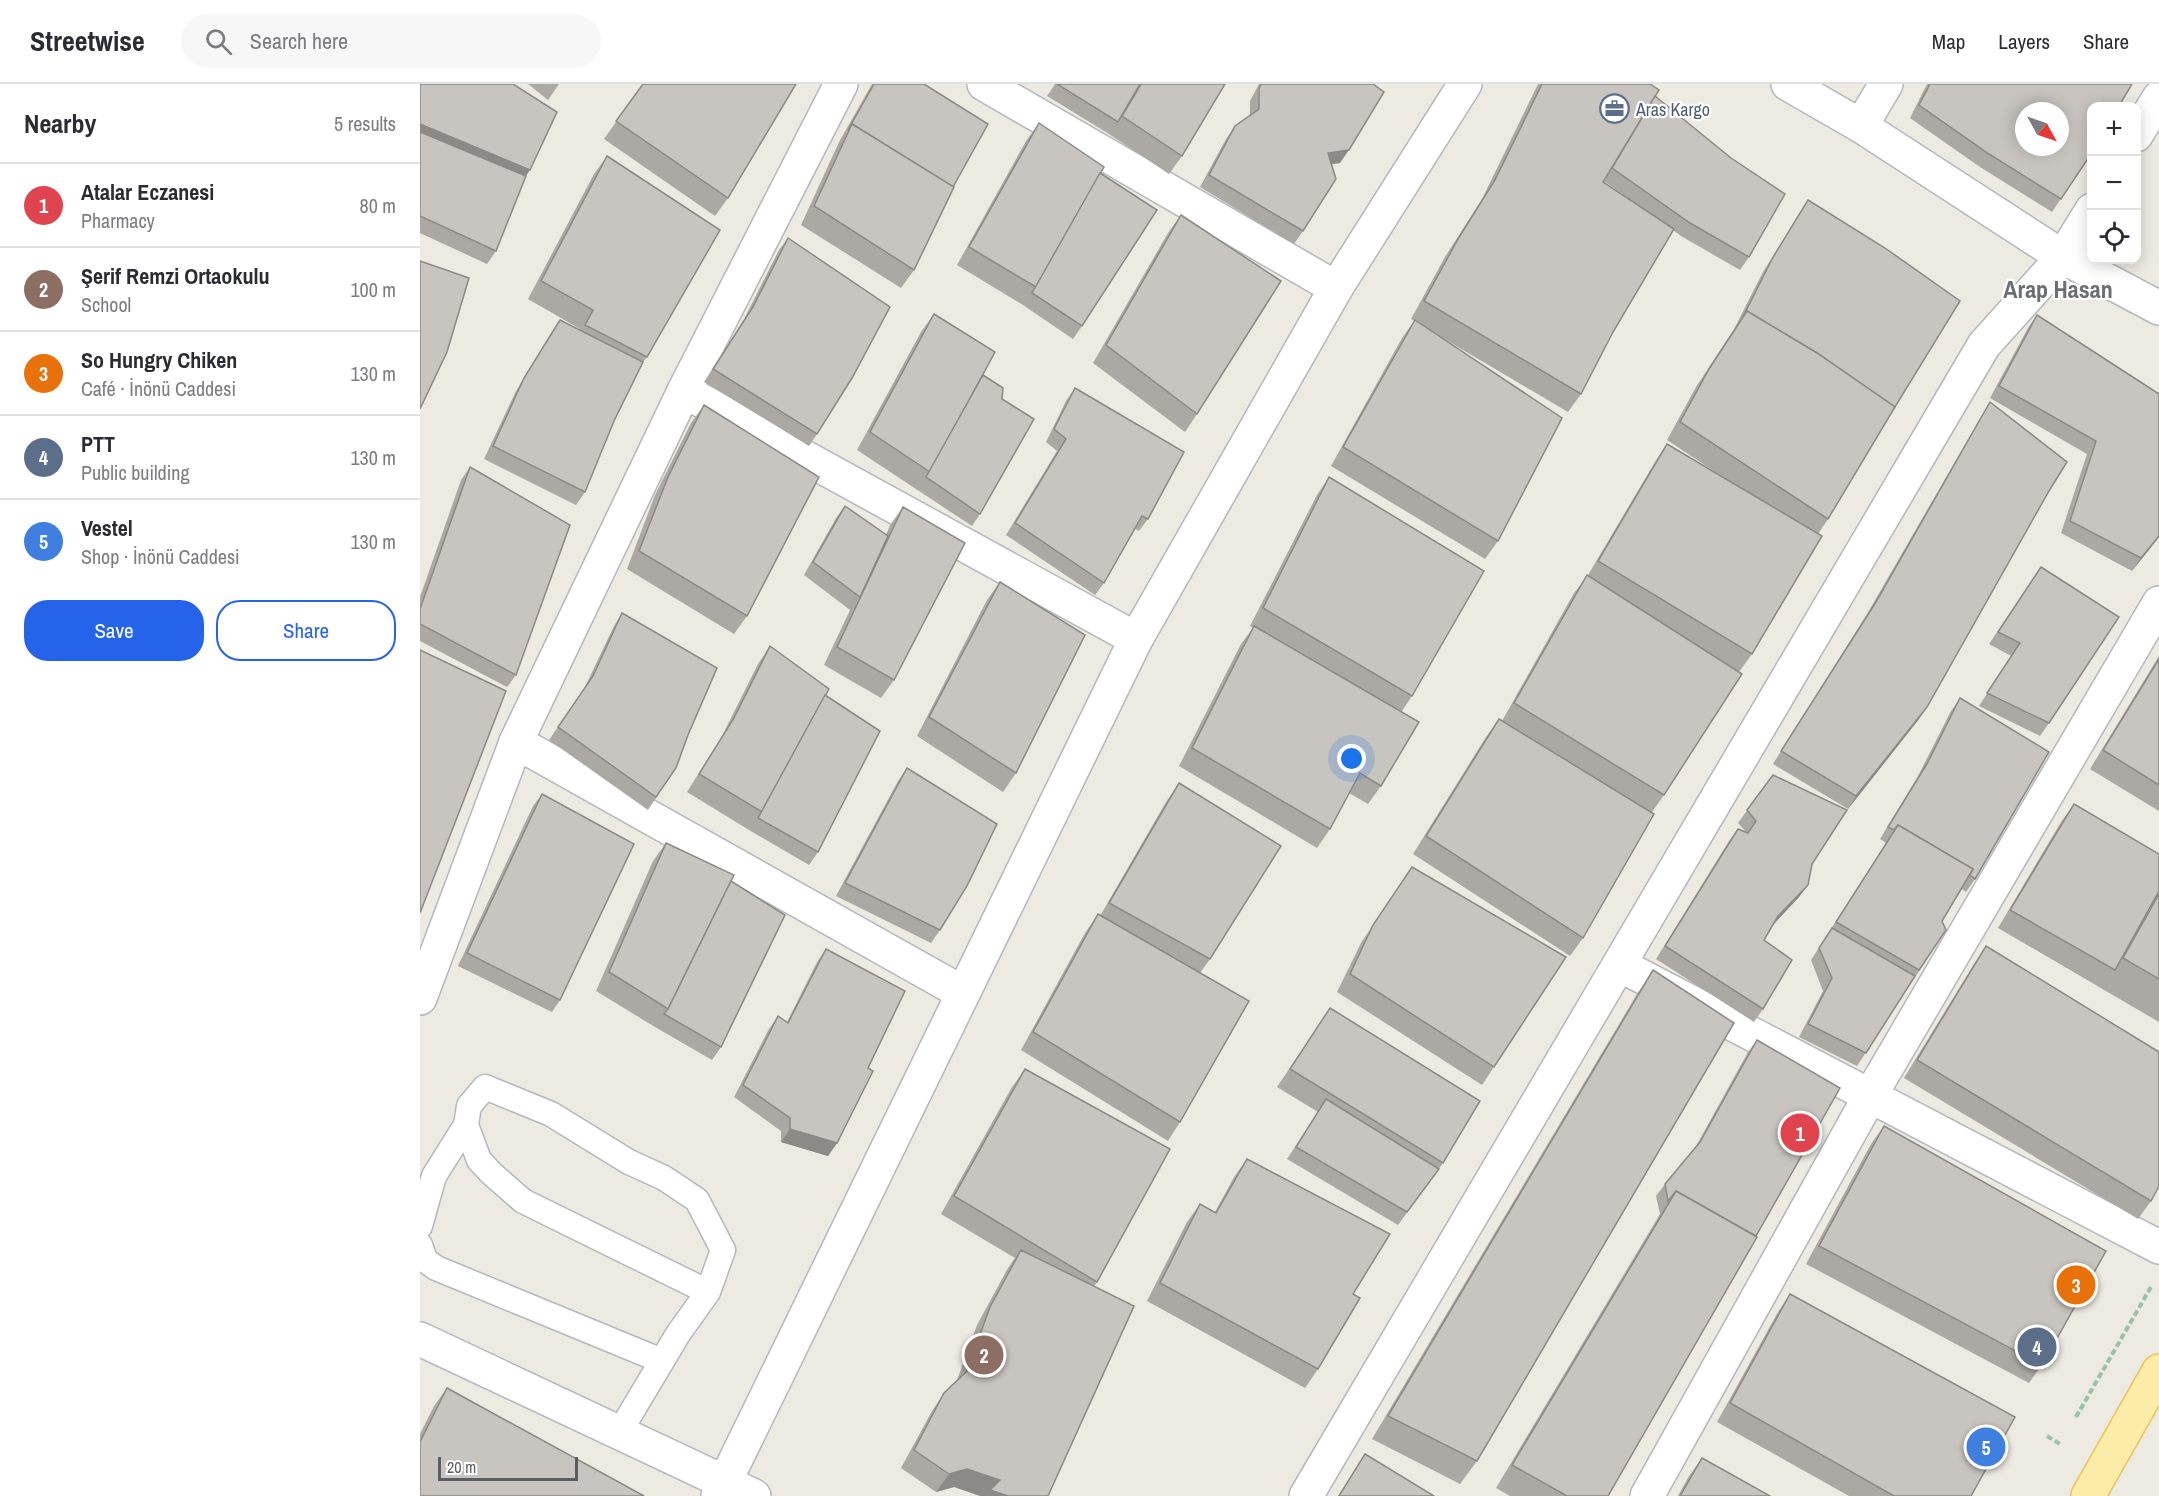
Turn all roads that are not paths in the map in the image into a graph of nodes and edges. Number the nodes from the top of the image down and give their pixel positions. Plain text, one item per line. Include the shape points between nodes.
1 (841, 84) edge
2 (984, 84) edge
3 (1465, 84) edge
4 (1788, 84) edge
5 (1886, 84) edge
6 (2159, 98) edge
7 (1861, 126) junction
8 (2141, 127) edge
9 (2087, 217) edge
10 (2063, 257) junction
11 (1336, 288) junction
12 (2159, 308) edge
13 (684, 391) junction
14 (2159, 603) edge
15 (1136, 639) junction
16 (516, 742) junction
17 (1620, 965) junction
18 (963, 993) junction
19 (420, 999) edge
20 (1870, 1096) junction
21 (466, 1125) junction
22 (420, 1226) edge
23 (420, 1245) edge
24 (2159, 1247) edge
25 (708, 1292) junction
26 (420, 1339) edge
27 (662, 1361) junction
28 (2159, 1371) edge
29 (619, 1433) junction
30 (732, 1492) edge
31 (1306, 1496) edge
32 (1647, 1496) edge
33 (2088, 1496) edge

1 - 13 street
2 - 11 street
3 - 11 street
4 - 7 street
5 - 7 street
6 - 8 street
7 - 10 street
9 - 10 street
10 - 12 street
10 - 17 street via 1984,345
11 - 15 street
13 - 15 street
13 - 16 street
14 - 20 street
15 - 18 street
16 - 18 street
16 - 19 street
17 - 20 street
17 - 31 street
18 - 30 street
20 - 24 street
20 - 32 street
21 - 22 lane via 434,1176
21 - 25 lane via 479,1160 523,1201
21 - 25 lane via 469,1106 485,1087 551,1114 697,1200 723,1250
23 - 27 lane via 425,1260 436,1268
25 - 27 lane
26 - 29 street
27 - 29 lane
28 - 33 main road
29 - 30 street

